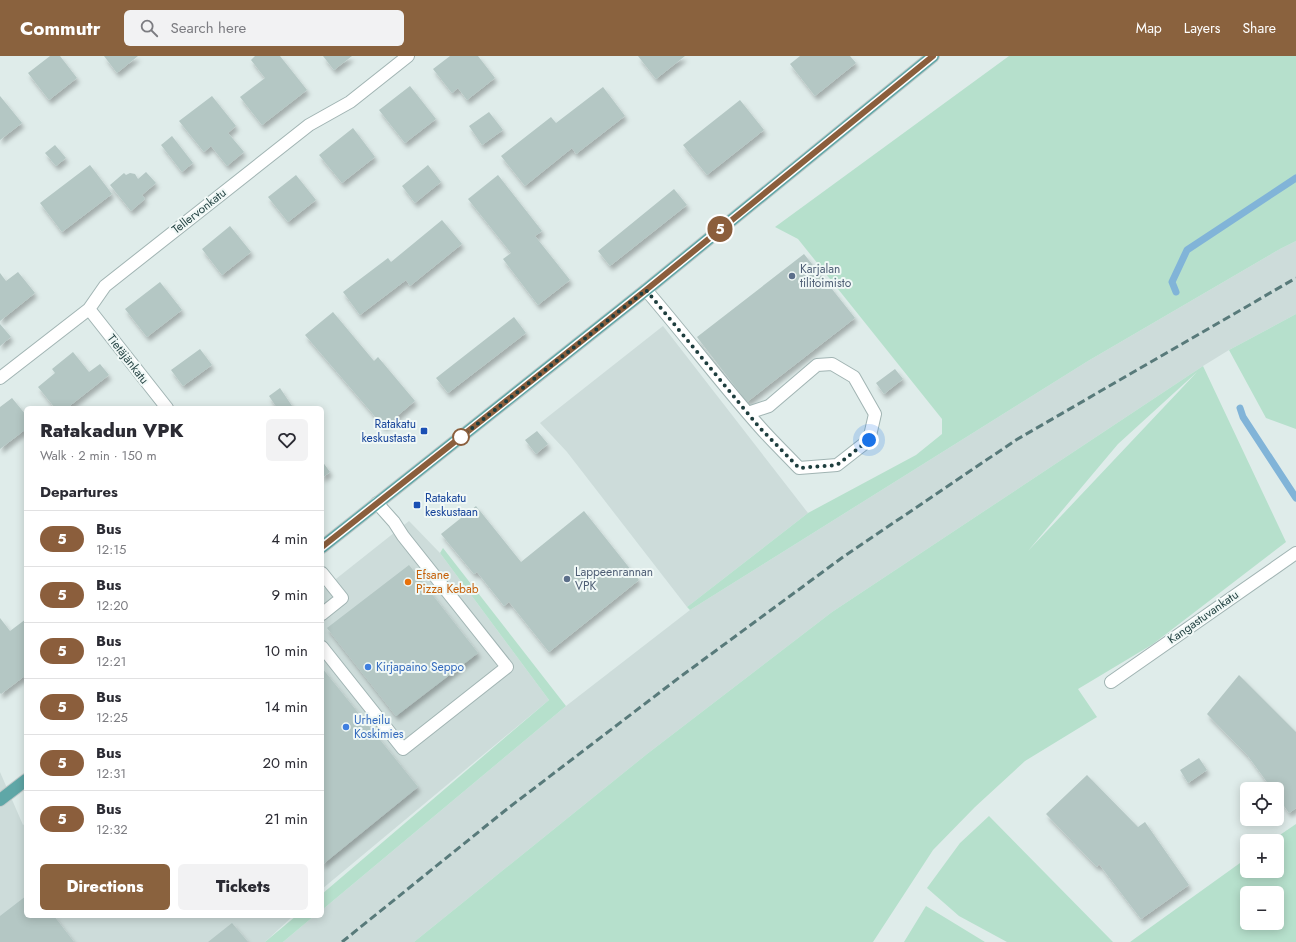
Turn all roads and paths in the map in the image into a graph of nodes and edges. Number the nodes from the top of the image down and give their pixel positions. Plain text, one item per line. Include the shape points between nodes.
1 (408, 56) edge
2 (933, 56) edge
3 (646, 290) junction
4 (89, 309) junction
5 (0, 378) edge
6 (165, 406) edge
7 (748, 413) junction
8 (377, 503) junction
9 (324, 545) edge
10 (1296, 553) edge
11 (324, 576) edge
12 (324, 612) edge
13 (324, 650) edge
14 (1111, 682) dead end
15 (24, 782) edge
16 (0, 800) edge

1 - 4 street, Tellervonkatu via 350,102 309,125 104,286
2 - 3 main road
3 - 7 street
3 - 8 main road
4 - 5 street, Tellervonkatu
4 - 6 street, Tietäjänkatu
7 - 7 street via 799,468 837,465 869,440 875,414 854,377 832,364 816,365 769,406
8 - 9 main road
8 - 13 street via 507,667 403,749
10 - 14 street, Kangastuvankatu
11 - 12 street via 342,598
15 - 16 main road

